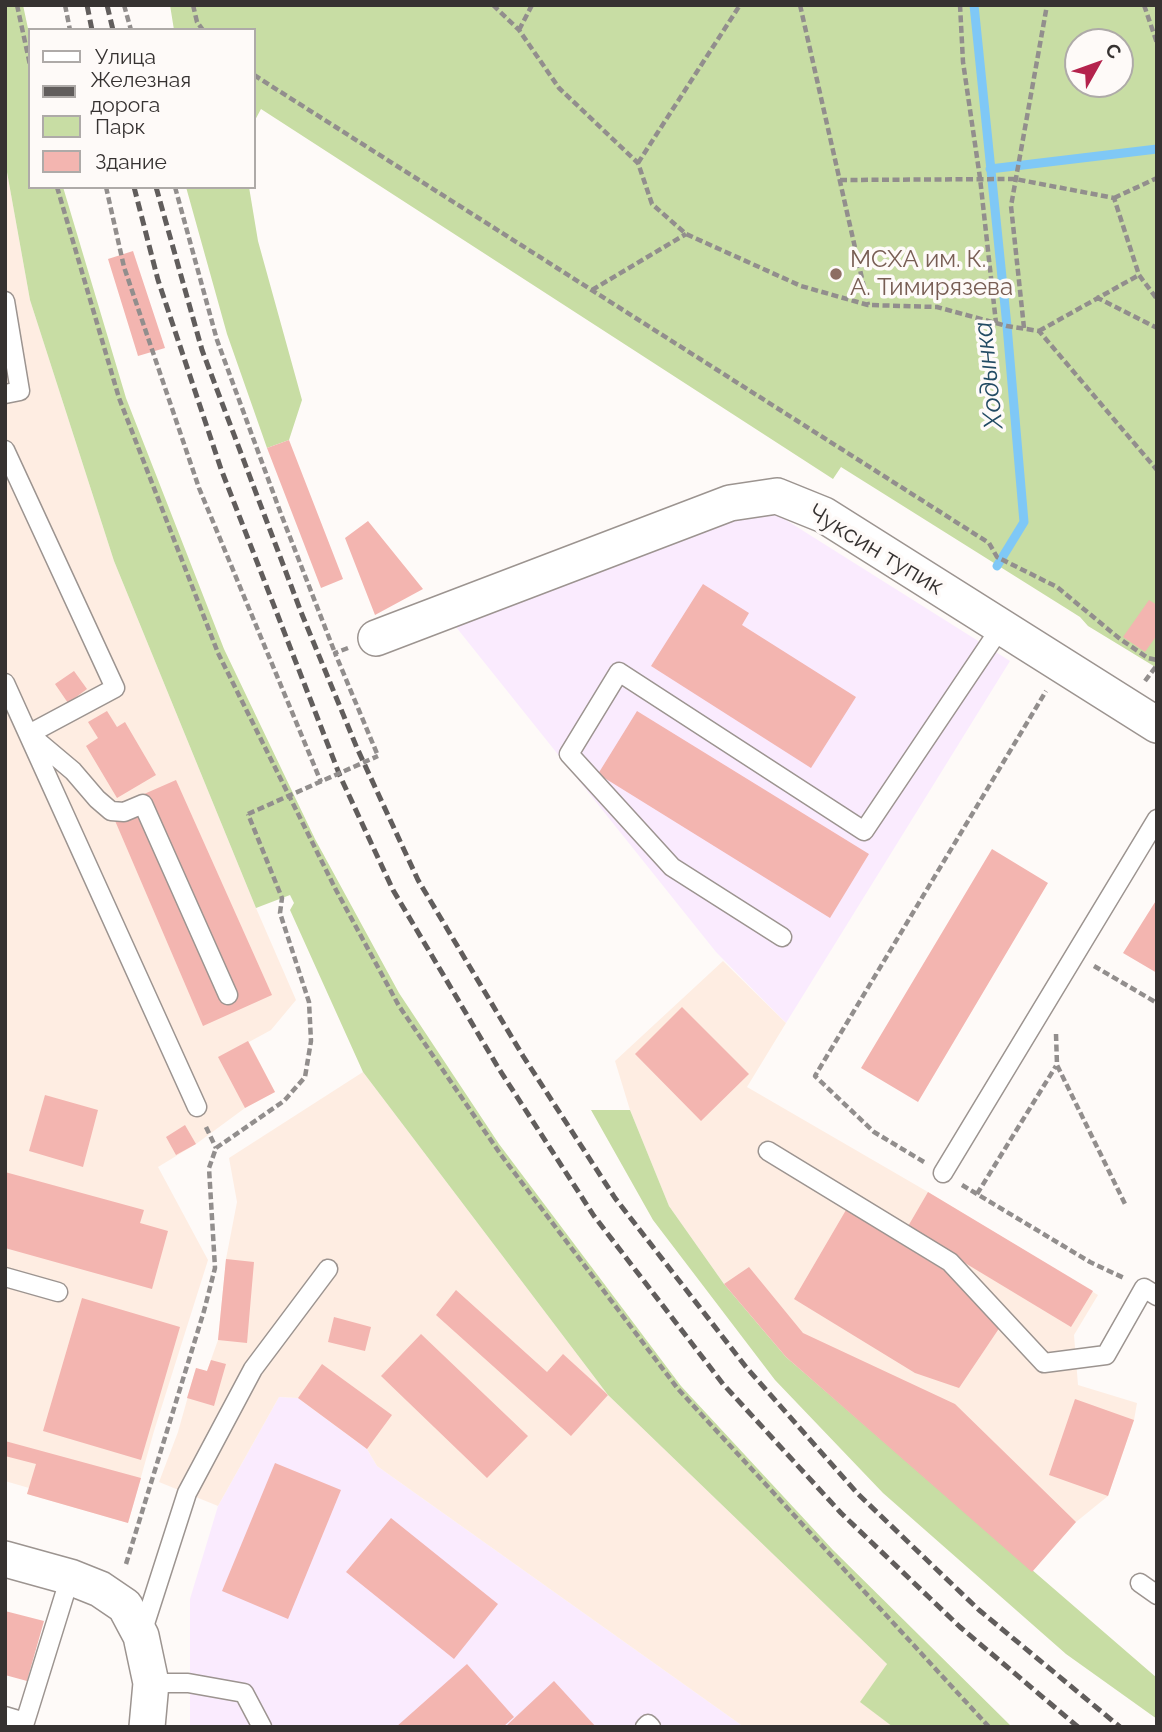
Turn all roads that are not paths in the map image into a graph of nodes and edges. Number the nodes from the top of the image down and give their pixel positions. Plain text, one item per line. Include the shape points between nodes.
1 (5, 301) edge
2 (5, 394) edge
3 (5, 450) edge
4 (1001, 627) junction
5 (376, 638) dead end
6 (5, 683) edge
7 (1157, 725) edge
8 (29, 734) junction
9 (1157, 819) edge
10 (782, 937) dead end
11 (228, 995) dead end
12 (197, 1107) dead end
13 (768, 1151) dead end
14 (943, 1173) road end
15 (328, 1269) dead end
16 (5, 1277) edge
17 (58, 1292) dead end
18 (1150, 1292) edge
19 (5, 1559) edge
20 (70, 1577) junction
21 (1140, 1583) dead end
22 (1157, 1595) edge
23 (141, 1636) junction
24 (151, 1684) junction
25 (5, 1716) edge
26 (148, 1727) edge
27 (262, 1727) edge
28 (645, 1727) edge
29 (651, 1727) edge

1 - 2 lane via 20,391
3 - 8 lane via 115,688
4 - 5 street, Чуксин тупик via 824,515 777,496 730,503
4 - 7 street, Чуксин тупик
4 - 10 lane via 864,831 619,672 569,754 672,867
6 - 8 lane
8 - 11 lane via 111,811 124,812 143,804
8 - 12 lane
9 - 14 lane
13 - 18 lane via 950,1262 1044,1363 1107,1355
15 - 23 lane via 253,1368 187,1493
16 - 17 lane
19 - 20 street
20 - 23 street via 116,1598
20 - 25 lane via 25,1723
21 - 22 lane
23 - 24 street
24 - 26 street
24 - 27 lane via 188,1683 244,1693
28 - 29 lane

